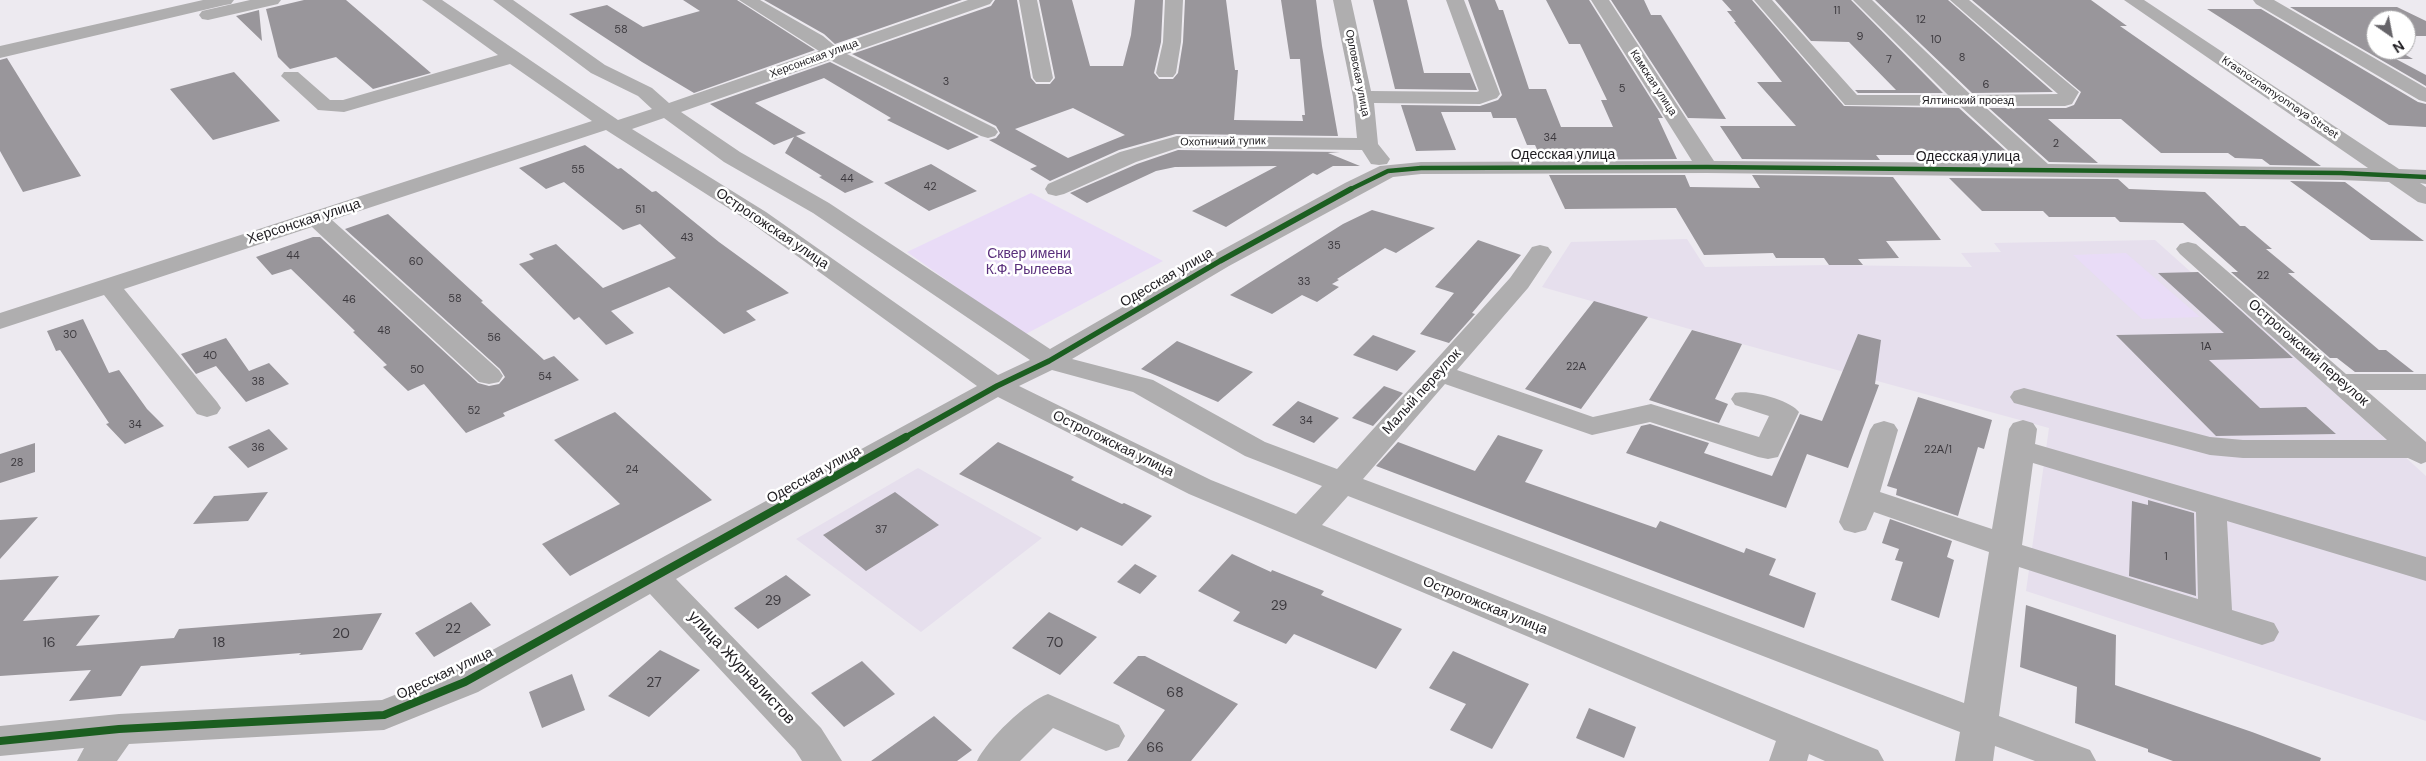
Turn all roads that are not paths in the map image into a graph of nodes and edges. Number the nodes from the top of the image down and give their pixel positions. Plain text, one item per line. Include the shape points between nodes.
1 (225, 0) edge
2 (272, 0) edge
3 (502, 0) edge
4 (748, 0) edge
5 (984, 0) edge
6 (1028, 0) edge
7 (1174, 0) edge
8 (1342, 0) edge
9 (1455, 0) edge
10 (1600, 0) edge
11 (1763, 0) edge
12 (1862, 0) edge
13 (1958, 0) edge
14 (2133, 0) edge
15 (2262, 0) edge
16 (440, 1) edge
17 (165, 25) dead end
18 (0, 52) edge
19 (833, 54) junction
20 (513, 57) junction
21 (1166, 73) dead end
22 (291, 76) dead end
23 (1043, 78) dead end
24 (2426, 96) edge
25 (1363, 97) junction
26 (1966, 101) junction
27 (667, 111) junction
28 (612, 126) junction
29 (988, 132) dead end
30 (1368, 144) junction
31 (1707, 167) junction
32 (1388, 170) junction
33 (2041, 170) junction
34 (2394, 175) junction
35 (2426, 177) edge
36 (1056, 189) dead end
37 (2426, 197) edge
38 (316, 218) junction
39 (2188, 249) dead end
40 (1540, 252) dead end
41 (109, 286) junction
42 (0, 321) edge
43 (1049, 361) junction
44 (1439, 373) junction
45 (489, 376) dead end
46 (2341, 382) junction
47 (2426, 382) edge
48 (997, 386) junction
49 (2024, 397) dead end
50 (1745, 399) dead end
51 (208, 408) dead end
52 (1884, 430) dead end
53 (2421, 454) edge
54 (1341, 484) junction
55 (2211, 505) junction
56 (1301, 529) junction
57 (2004, 548) junction
58 (2426, 569) edge
59 (655, 578) junction
60 (2215, 617) junction
61 (2262, 632) dead end
62 (1980, 724) junction
63 (119, 729) junction
64 (1106, 736) dead end
65 (0, 741) edge
66 (1793, 748) edge
67 (96, 761) edge
68 (823, 761) edge
69 (996, 761) edge
70 (1865, 761) edge
71 (1974, 761) edge
72 (2077, 761) edge

1 - 18 street
2 - 17 street
3 - 27 street via 598,69 645,92
4 - 19 street via 816,40
5 - 19 street, Херсонская улица via 847,46
6 - 23 street
7 - 21 street via 1172,42
8 - 25 street, Орловская улица
9 - 25 street via 1490,94 1480,98
10 - 31 street, Камская улица
11 - 26 street, Ялтинский проезд via 1852,101
12 - 26 street
13 - 26 street, Ялтинский проезд via 2069,92 2065,100
14 - 34 street, Krasnoznamyonnaya Street
15 - 24 street
16 - 20 street, Острогожская улица
19 - 27 street, Херсонская улица
19 - 29 street
20 - 22 street via 344,106 325,106
20 - 28 street, Острогожская улица
25 - 30 street, Орловская улица
26 - 33 street
27 - 28 street, Херсонская улица
27 - 43 street via 732,157 821,208
28 - 38 street, Херсонская улица
28 - 48 street, Острогожская улица via 758,217
30 - 32 street
30 - 36 street, Охотничий тупик via 1177,142 1128,157
31 - 32 street, Одесская улица
31 - 33 street, Одесская улица
32 - 43 street, Одесская улица via 1220,261
33 - 34 street, Одесская улица
34 - 35 street, Одесская улица
34 - 37 street, Krasnoznamyonnaya Street
38 - 41 street, Херсонская улица
38 - 45 street
39 - 46 street, Острогожский переулок
40 - 44 street, Малый переулок via 1520,283
41 - 42 street, Херсонская улица
41 - 51 street
43 - 48 street, Одесская улица
43 - 54 street via 1143,386 1254,449
44 - 50 street via 1592,426 1651,413 1768,450 1785,412
44 - 54 street, Малый переулок
46 - 47 street
46 - 53 street, Острогожский переулок
48 - 56 street, Острогожская улица via 1200,488
48 - 59 street, Одесская улица
49 - 53 street via 2210,446
52 - 57 street via 1859,510
54 - 56 street, Малый переулок
54 - 62 street
55 - 57 street via 2021,439
55 - 58 street
55 - 60 street
56 - 66 street, Острогожская улица
57 - 60 street
57 - 62 street
59 - 63 street, Одесская улица via 465,682 384,715
59 - 68 street, улица Журналистов via 808,739
60 - 61 street
62 - 71 street
62 - 72 street
63 - 65 street, Одесская улица
63 - 67 street
64 - 69 street via 1048,709
66 - 70 street, Острогожская улица

